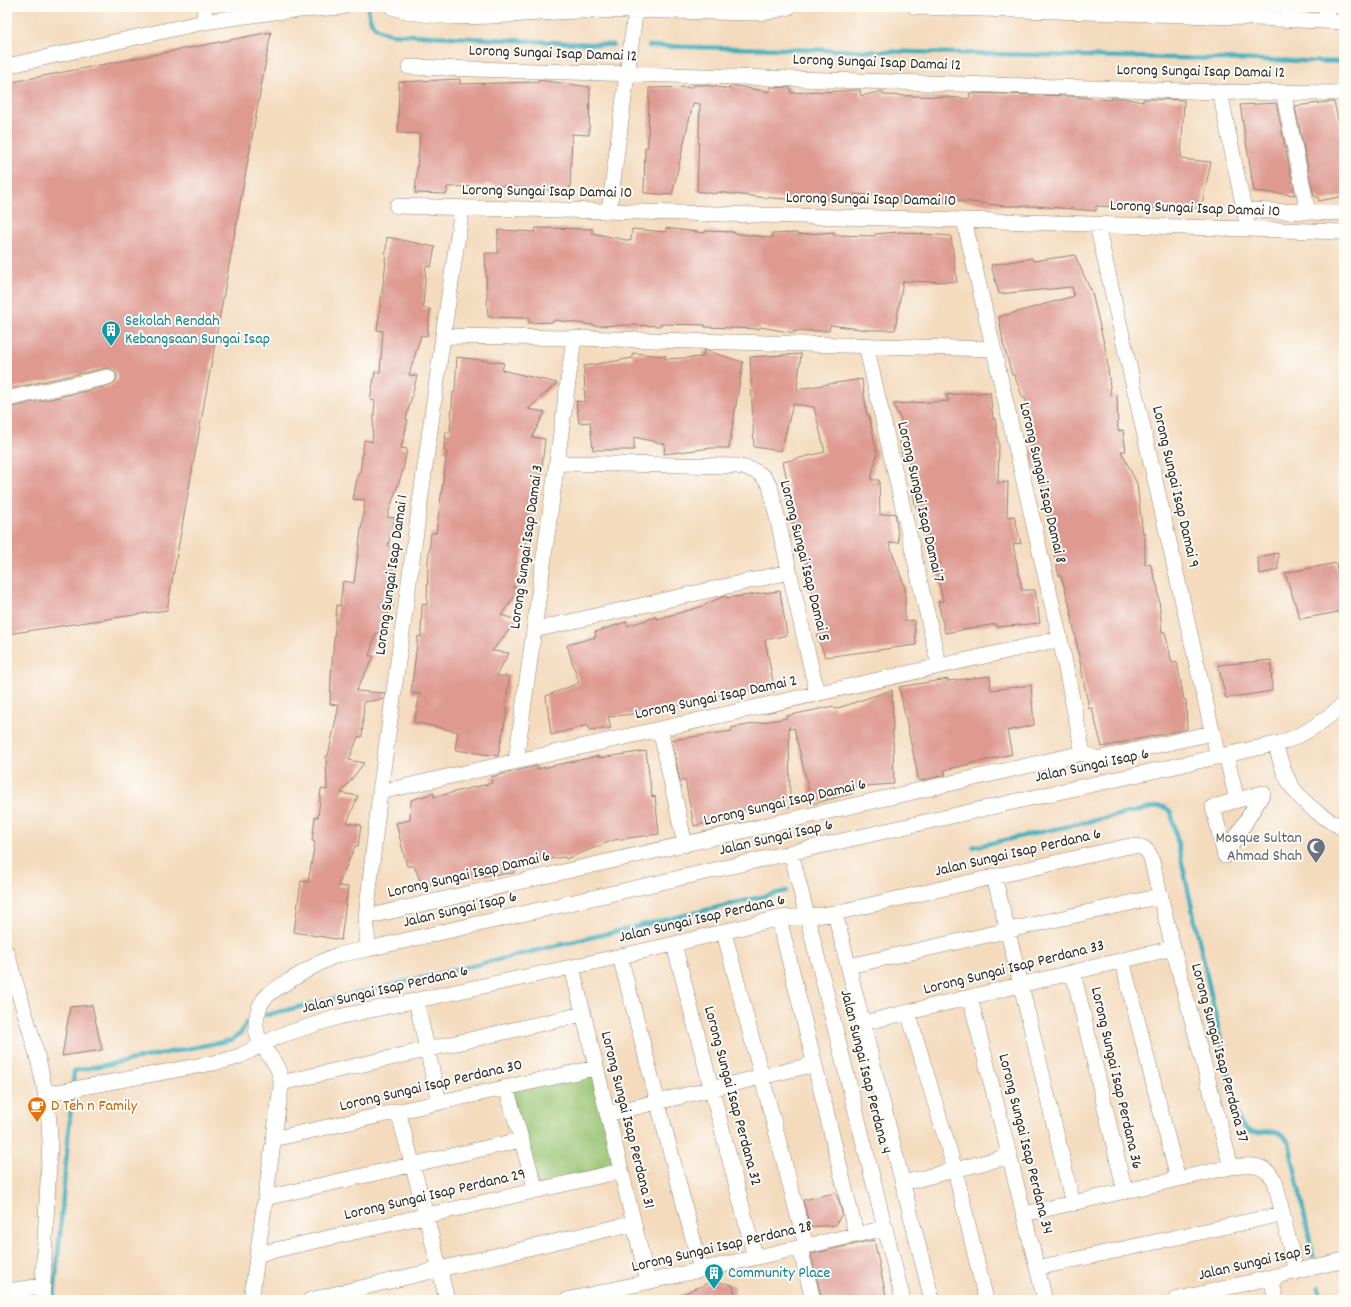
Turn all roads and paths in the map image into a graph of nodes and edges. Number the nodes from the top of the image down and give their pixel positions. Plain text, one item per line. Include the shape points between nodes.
1 (342, 7) edge
2 (392, 7) edge
3 (915, 7) edge
4 (782, 8) edge
5 (636, 9) edge
6 (493, 11) edge
7 (1185, 11) edge
8 (205, 14) edge
9 (1327, 14) edge
10 (1344, 22) edge
11 (7, 66) edge
12 (409, 67) dead end
13 (627, 74) junction
14 (1220, 92) junction
15 (1283, 92) junction
16 (1343, 96) edge
17 (397, 206) dead end
18 (462, 208) junction
19 (1244, 210) junction
20 (610, 211) junction
21 (1308, 212) junction
22 (1344, 213) edge
23 (964, 220) junction
24 (1097, 224) junction
25 (1248, 229) junction
26 (1344, 232) edge
27 (443, 336) junction
28 (574, 338) junction
29 (866, 345) junction
30 (993, 349) junction
31 (108, 377) dead end
32 (7, 395) edge
33 (557, 463) junction
34 (789, 572) junction
35 (534, 630) junction
36 (1060, 639) junction
37 (939, 666) junction
38 (817, 694) junction
39 (1344, 704) edge
40 (660, 729) junction
41 (1212, 733) junction
42 (1275, 744) junction
43 (1083, 754) junction
44 (1222, 756) junction
45 (516, 761) junction
46 (380, 792) junction
47 (1237, 800) dead end
48 (1344, 829) edge
49 (685, 845) junction
50 (791, 852) junction
51 (994, 876) junction
52 (1161, 896) junction
53 (836, 913) junction
54 (807, 916) junction
55 (366, 917) junction
56 (779, 918) junction
57 (1008, 930) junction
58 (724, 932) junction
59 (674, 944) junction
60 (1173, 948) junction
61 (368, 949) junction
62 (7, 953) edge
63 (620, 956) junction
64 (1122, 960) junction
65 (849, 966) junction
66 (572, 967) junction
67 (1073, 972) junction
68 (1021, 984) junction
69 (13, 995) edge
70 (970, 997) junction
71 (416, 1000) junction
72 (908, 1012) junction
73 (583, 1014) junction
74 (863, 1023) junction
75 (261, 1046) junction
76 (427, 1050) junction
77 (815, 1064) junction
78 (595, 1068) junction
79 (762, 1077) junction
80 (281, 1083) junction
81 (506, 1087) junction
82 (712, 1089) junction
83 (46, 1094) junction
84 (439, 1102) junction
85 (658, 1102) junction
86 (398, 1112) junction
87 (607, 1114) junction
88 (274, 1139) junction
89 (521, 1140) junction
90 (1010, 1156) junction
91 (412, 1165) junction
92 (1231, 1167) junction
93 (955, 1170) junction
94 (621, 1171) junction
95 (1178, 1180) junction
96 (903, 1183) junction
97 (536, 1190) junction
98 (1125, 1192) junction
99 (265, 1198) junction
100 (1072, 1204) junction
101 (1024, 1214) junction
102 (1282, 1214) junction
103 (426, 1215) junction
104 (634, 1223) junction
105 (886, 1228) junction
106 (856, 1234) junction
107 (803, 1247) junction
108 (258, 1254) junction
109 (755, 1258) junction
110 (1344, 1260) edge
111 (1037, 1268) junction
112 (439, 1269) junction
113 (701, 1270) junction
114 (1296, 1272) junction
115 (1271, 1278) junction
116 (648, 1282) junction
117 (7, 1291) edge
118 (42, 1293) edge
119 (1181, 1299) edge
120 (251, 1300) edge
121 (310, 1300) edge
122 (447, 1300) edge
123 (568, 1300) edge
124 (813, 1300) edge
125 (903, 1300) edge
126 (932, 1300) edge
127 (986, 1300) edge
128 (1045, 1300) edge
129 (1276, 1300) edge

1 - 8 street
2 - 6 street via 420,14 454,16
3 - 7 street
4 - 5 street via 755,13
5 - 6 street
5 - 13 street
7 - 9 street
8 - 11 street
9 - 10 street
12 - 13 street, Lorong Sungai Isap Damai 12
13 - 14 street, Lorong Sungai Isap Damai 12
13 - 20 street
14 - 15 street, Lorong Sungai Isap Damai 12
14 - 19 street
15 - 16 street, Lorong Sungai Isap Damai 12
15 - 21 street
17 - 18 street, Lorong Sungai Isap Damai 10
18 - 20 street, Lorong Sungai Isap Damai 10
18 - 27 street, Lorong Sungai Isap Damai 1
19 - 21 street
19 - 25 street
20 - 23 street, Lorong Sungai Isap Damai 10
21 - 22 street
23 - 24 street, Lorong Sungai Isap Damai 10
23 - 30 street, Lorong Sungai Isap Damai 8
24 - 25 street, Lorong Sungai Isap Damai 10
24 - 41 street, Lorong Sungai Isap Damai 9
25 - 26 street, Lorong Sungai Isap Damai 10
27 - 28 street
27 - 46 street, Lorong Sungai Isap Damai 1
28 - 29 street
28 - 33 street, Lorong Sungai Isap Damai 3
29 - 30 street
29 - 37 street, Lorong Sungai Isap Damai 7
30 - 36 street, Lorong Sungai Isap Damai 8
31 - 32 street via 11,398
33 - 34 street, Lorong Sungai Isap Damai 5 via 737,466 758,472 766,478 770,486
33 - 35 street, Lorong Sungai Isap Damai 3
34 - 35 street
34 - 38 street, Lorong Sungai Isap Damai 5
35 - 45 street, Lorong Sungai Isap Damai 3
36 - 37 street, Lorong Sungai Isap Damai 2
36 - 43 street, Lorong Sungai Isap Damai 8
37 - 38 street, Lorong Sungai Isap Damai 2
38 - 40 street, Lorong Sungai Isap Damai 2
39 - 42 street, Jalan Sungai Isap 6 via 1311,730 1294,739
40 - 45 street, Lorong Sungai Isap Damai 2
40 - 49 street
41 - 43 street, Lorong Sungai Isap Damai 6 via 1097,759
41 - 44 street, Lorong Sungai Isap Damai 9
42 - 44 street, Jalan Sungai Isap 6
42 - 48 street via 1292,787 1300,798 1322,816
43 - 49 street, Lorong Sungai Isap Damai 6
44 - 47 street, Lorong Sungai Isap Damai 9
44 - 50 street, Jalan Sungai Isap 6
45 - 46 street, Lorong Sungai Isap Damai 2
46 - 55 street, Lorong Sungai Isap Damai 1
49 - 55 street, Lorong Sungai Isap Damai 6
50 - 54 street, Jalan Sungai Isap Perdana 4
50 - 61 street, Jalan Sungai Isap 6
51 - 52 street, Jalan Sungai Isap Perdana 6 via 1137,846 1144,847 1152,858
51 - 53 street, Jalan Sungai Isap Perdana 6
51 - 57 street
52 - 57 street
52 - 60 street, Jalan Sungai Isap Perdana 6
53 - 54 street, Jalan Sungai Isap Perdana 6
53 - 65 street
54 - 56 street, Jalan Sungai Isap Perdana 6
54 - 105 street, Jalan Sungai Isap Perdana 4
55 - 61 street, Lorong Sungai Isap Damai 1
56 - 58 street, Jalan Sungai Isap Perdana 6
56 - 77 street
57 - 65 street
57 - 68 street
58 - 59 street, Jalan Sungai Isap Perdana 6
58 - 79 street
59 - 63 street, Jalan Sungai Isap Perdana 6
59 - 82 street, Lorong Sungai Isap Perdana 32
60 - 64 street, Lorong Sungai Isap Perdana 33
60 - 92 street, Lorong Sungai Isap Perdana 37
61 - 75 street, Jalan Sungai Isap 6 via 335,957 316,965 266,996 261,1004 256,1024
62 - 69 street
63 - 66 street, Jalan Sungai Isap Perdana 6
63 - 85 street
64 - 67 street, Lorong Sungai Isap Perdana 33
64 - 95 street
65 - 74 street
66 - 71 street, Jalan Sungai Isap Perdana 6
66 - 73 street, Lorong Sungai Isap Perdana 31
67 - 68 street, Lorong Sungai Isap Perdana 33
67 - 98 street, Lorong Sungai Isap Perdana 36
68 - 70 street, Lorong Sungai Isap Perdana 33
68 - 100 street
69 - 83 street
70 - 72 street, Lorong Sungai Isap Perdana 33
70 - 90 street, Lorong Sungai Isap Perdana 34
71 - 75 street, Jalan Sungai Isap Perdana 6 via 338,1017 285,1034
71 - 76 street
72 - 74 street, Lorong Sungai Isap Perdana 33
72 - 93 street
73 - 76 street
73 - 78 street, Lorong Sungai Isap Perdana 31
74 - 96 street
75 - 80 street via 275,1062 282,1077
75 - 83 street, Jalan Sungai Isap Perdana 6 via 224,1061
76 - 80 street
76 - 84 street
77 - 79 street
77 - 106 street
78 - 81 street, Lorong Sungai Isap Perdana 30
78 - 87 street, Lorong Sungai Isap Perdana 31
79 - 82 street
79 - 107 street
80 - 88 street
81 - 84 street, Lorong Sungai Isap Perdana 30
81 - 89 street
82 - 85 street
82 - 109 street, Lorong Sungai Isap Perdana 32
83 - 118 street via 50,1141
84 - 86 street, Lorong Sungai Isap Perdana 30
85 - 87 street
85 - 113 street
86 - 88 street, Lorong Sungai Isap Perdana 30
86 - 91 street
87 - 94 street, Lorong Sungai Isap Perdana 31
88 - 99 street
89 - 91 street
89 - 97 street
90 - 93 street
90 - 101 street, Lorong Sungai Isap Perdana 34
91 - 99 street
91 - 103 street
92 - 95 street
92 - 102 street via 1254,1165 1270,1173 1275,1181
93 - 96 street
93 - 127 street
94 - 97 street, Lorong Sungai Isap Perdana 29
94 - 104 street, Lorong Sungai Isap Perdana 31
95 - 98 street
96 - 126 street
97 - 103 street, Lorong Sungai Isap Perdana 29
98 - 100 street
99 - 108 street
100 - 101 street
101 - 111 street, Lorong Sungai Isap Perdana 34
102 - 111 street
102 - 114 street
103 - 108 street, Lorong Sungai Isap Perdana 29
103 - 112 street
104 - 112 street
104 - 116 street, Lorong Sungai Isap Perdana 31
105 - 106 street, Lorong Sungai Isap Perdana 28
105 - 125 street, Jalan Sungai Isap Perdana 4
106 - 107 street, Lorong Sungai Isap Perdana 28
107 - 109 street, Lorong Sungai Isap Perdana 28
107 - 124 street
108 - 120 street
109 - 113 street, Lorong Sungai Isap Perdana 28
110 - 114 street, Jalan Sungai Isap 5
111 - 128 street, Lorong Sungai Isap Perdana 34
112 - 121 street
112 - 122 street
113 - 116 street, Lorong Sungai Isap Perdana 28
114 - 115 street, Jalan Sungai Isap 5
115 - 119 street, Jalan Sungai Isap 5
115 - 129 street
116 - 123 street, Lorong Sungai Isap Perdana 28
117 - 118 street

